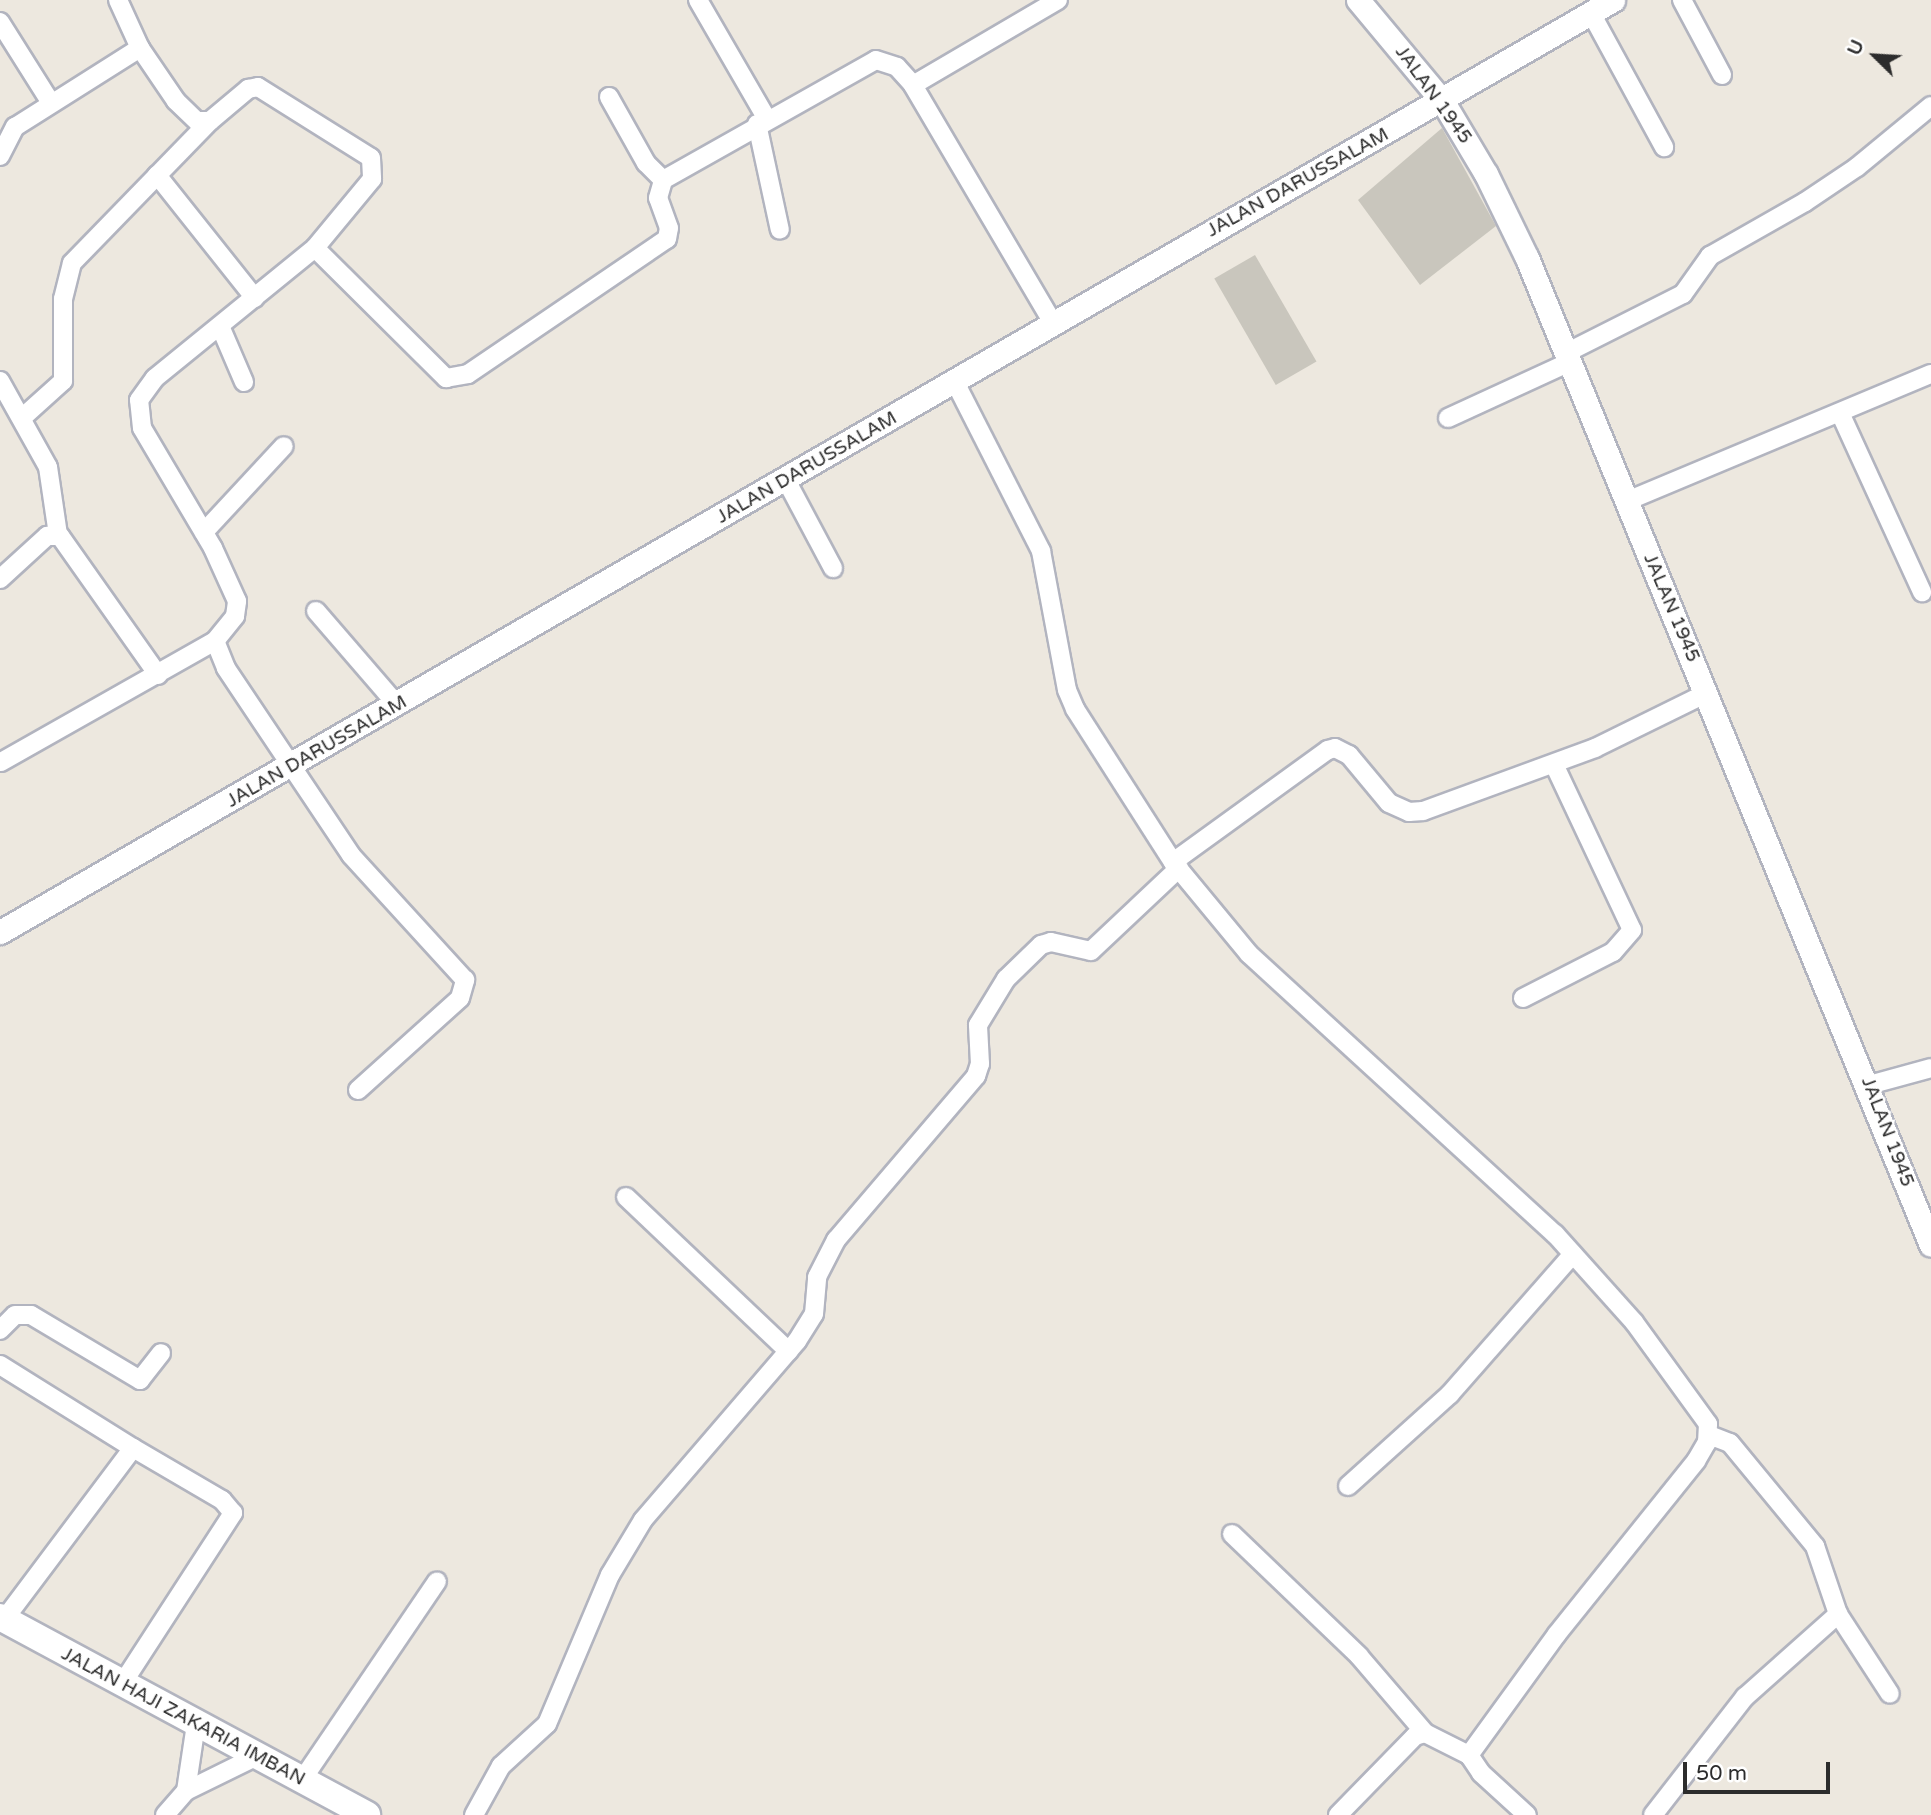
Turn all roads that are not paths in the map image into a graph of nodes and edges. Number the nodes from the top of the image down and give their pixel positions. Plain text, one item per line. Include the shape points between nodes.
1 (118, 0) edge
2 (698, 0) edge
3 (1058, 0) edge
4 (1358, 0) edge
5 (1613, 0) edge
6 (1682, 0) edge
7 (1591, 13) junction
8 (0, 22) edge
9 (140, 48) junction
10 (1721, 75) dead end
11 (913, 85) junction
12 (608, 97) dead end
13 (51, 103) junction
14 (1443, 103) junction
15 (1931, 106) edge
16 (210, 121) junction
17 (762, 122) junction
18 (1664, 147) dead end
19 (0, 156) edge
20 (157, 175) junction
21 (663, 180) junction
22 (780, 230) dead end
23 (315, 248) junction
24 (255, 298) junction
25 (1053, 323) junction
26 (220, 326) junction
27 (1568, 358) junction
28 (1931, 374) edge
29 (0, 381) edge
30 (244, 382) dead end
31 (955, 382) junction
32 (1841, 415) junction
33 (23, 417) junction
34 (1448, 418) dead end
35 (284, 446) dead end
36 (786, 481) junction
37 (1627, 500) junction
38 (204, 531) junction
39 (58, 535) junction
40 (833, 568) dead end
41 (0, 579) edge
42 (1922, 592) dead end
43 (316, 611) dead end
44 (215, 641) junction
45 (158, 675) junction
46 (1707, 693) junction
47 (397, 705) junction
48 (1, 762) edge
49 (1554, 764) junction
50 (289, 768) junction
51 (1176, 865) junction
52 (0, 933) edge
53 (1523, 998) dead end
54 (1931, 1068) edge
55 (1869, 1085) junction
56 (358, 1090) dead end
57 (626, 1197) dead end
58 (1931, 1245) edge
59 (1573, 1254) junction
60 (0, 1331) edge
61 (788, 1351) junction
62 (161, 1353) dead end
63 (0, 1364) edge
64 (1709, 1435) junction
65 (133, 1448) junction
66 (1348, 1486) dead end
67 (1232, 1534) dead end
68 (437, 1581) dead end
69 (1838, 1614) junction
70 (2, 1618) edge
71 (121, 1684) junction
72 (1890, 1694) dead end
73 (196, 1724) junction
74 (1425, 1733) junction
75 (1469, 1755) junction
76 (257, 1756) junction
77 (302, 1780) junction
78 (186, 1791) junction
79 (165, 1815) edge
80 (367, 1815) edge
81 (474, 1815) edge
82 (1338, 1815) edge
83 (1527, 1815) edge
84 (1653, 1815) edge

1 - 9 street
2 - 17 street
3 - 11 street
4 - 14 street, JALAN 1945
5 - 7 street, JALAN DARUSSALAM
6 - 10 street
7 - 14 street, JALAN DARUSSALAM
7 - 18 street
8 - 13 street
9 - 13 street
9 - 16 street via 176,101 197,121
11 - 17 street via 897,67 876,60
11 - 25 street
12 - 21 street via 646,163
13 - 19 street via 10,131
14 - 25 street, JALAN DARUSSALAM
14 - 27 street, JALAN 1945 via 1486,174
15 - 27 street via 1847,174 1710,256 1683,294
16 - 20 street
16 - 23 street via 248,89 258,87 371,158 372,179
17 - 21 street
17 - 22 street
20 - 24 street
20 - 33 street via 72,263 63,299 63,382
21 - 23 street via 659,198 669,228 667,239 454,380 446,378
23 - 24 street
24 - 26 street
25 - 31 street, JALAN DARUSSALAM
26 - 30 street
26 - 38 street via 155,378 139,400 142,428
27 - 34 street
27 - 37 street, JALAN 1945
28 - 32 street
29 - 33 street
31 - 36 street, JALAN DARUSSALAM
31 - 51 street via 1041,551 1067,690 1075,709
32 - 37 street
32 - 42 street
33 - 39 street via 48,467
35 - 38 street
36 - 40 street
36 - 47 street, JALAN DARUSSALAM
37 - 46 street, JALAN 1945
38 - 44 street via 238,610
39 - 41 street via 47,536
39 - 45 street
43 - 47 street
44 - 45 street
44 - 50 street via 226,668
45 - 48 street
46 - 49 street via 1652,723
46 - 55 street, JALAN 1945
47 - 50 street, JALAN DARUSSALAM
49 - 51 street via 1447,805 1409,812 1389,803 1349,755 1335,748
49 - 53 street via 1632,930 1613,953
50 - 52 street, JALAN DARUSSALAM
50 - 56 street via 351,855 465,980 460,998
51 - 59 street via 1249,954
51 - 61 street via 1091,951 1051,942 1041,945 1006,979 978,1025 980,1064 976,1076 836,1240 817,1277 814,1314
54 - 55 street
55 - 58 street, JALAN 1945
57 - 61 street
59 - 64 street via 1669,1366 1702,1413
59 - 66 street via 1450,1394
60 - 62 street via 15,1315 32,1315 140,1380
61 - 81 street via 643,1520 610,1575 547,1724 502,1766
63 - 65 street
64 - 69 street via 1730,1443 1807,1535 1821,1561
64 - 75 street via 1684,1478 1572,1615
65 - 70 street
65 - 71 street via 222,1500 233,1513
67 - 74 street via 1359,1656
68 - 77 street
69 - 72 street
69 - 84 street via 1745,1697
70 - 71 main road, JALAN HAJI ZAKARIA IMBAN
71 - 73 main road, JALAN HAJI ZAKARIA IMBAN
73 - 76 main road, JALAN HAJI ZAKARIA IMBAN
73 - 78 street
74 - 75 street
74 - 82 street via 1406,1744
75 - 83 street via 1481,1773
76 - 77 main road, JALAN HAJI ZAKARIA IMBAN
76 - 78 street
77 - 80 main road, JALAN HAJI ZAKARIA IMBAN
78 - 79 street

